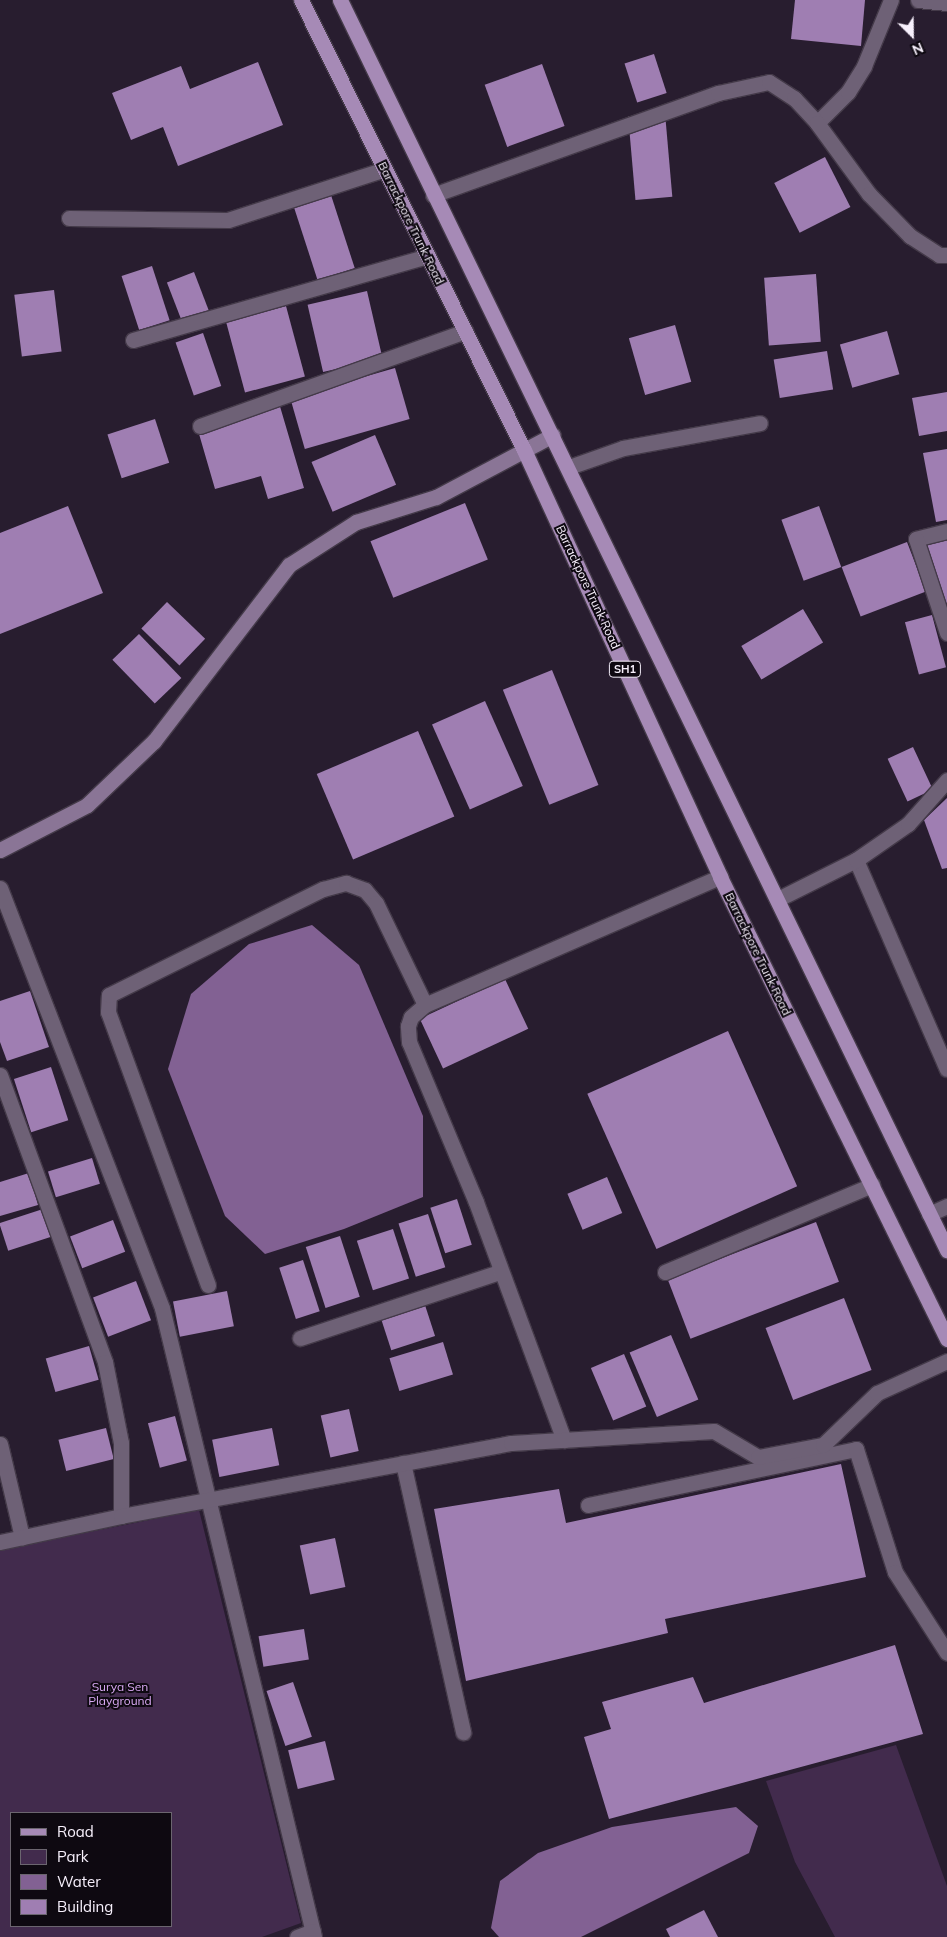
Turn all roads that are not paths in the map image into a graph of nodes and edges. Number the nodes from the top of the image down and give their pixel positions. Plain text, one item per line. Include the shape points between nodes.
1 (301, 0) edge
2 (340, 0) edge
3 (891, 0) edge
4 (918, 0) edge
5 (947, 3) edge
6 (817, 123) junction
7 (385, 169) junction
8 (433, 195) junction
9 (69, 218) dead end
10 (947, 255) edge
11 (428, 256) junction
12 (464, 331) junction
13 (133, 340) dead end
14 (760, 424) dead end
15 (200, 426) dead end
16 (553, 435) junction
17 (524, 450) junction
18 (569, 466) junction
19 (947, 531) edge
20 (947, 633) edge
21 (947, 780) edge
22 (0, 850) edge
23 (856, 860) junction
24 (720, 877) junction
25 (0, 888) edge
26 (778, 899) junction
27 (425, 1005) junction
28 (947, 1069) edge
29 (0, 1075) edge
30 (872, 1185) junction
31 (947, 1206) edge
32 (929, 1214) junction
33 (947, 1250) edge
34 (499, 1272) junction
35 (665, 1272) dead end
36 (208, 1285) dead end
37 (300, 1338) dead end
38 (947, 1339) edge
39 (947, 1361) edge
40 (564, 1440) junction
41 (0, 1444) edge
42 (403, 1463) junction
43 (208, 1500) junction
44 (588, 1505) dead end
45 (121, 1516) junction
46 (22, 1536) junction
47 (0, 1542) edge
48 (947, 1653) edge
49 (463, 1732) dead end
50 (314, 1934) edge
51 (297, 1937) edge

1 - 7 main road, Barrackpore Trunk Road / SH1
2 - 8 main road
3 - 6 street via 864,66 848,92
4 - 5 street
6 - 8 street via 794,98 769,82 718,93
6 - 10 street via 868,194 910,236 939,255
7 - 9 street via 228,220
7 - 11 main road, Barrackpore Trunk Road / SH1
8 - 16 main road
11 - 12 main road, Barrackpore Trunk Road / SH1
11 - 13 street
12 - 15 street
12 - 17 main road, Barrackpore Trunk Road / SH1
14 - 18 street via 623,448
16 - 17 street
16 - 18 main road
17 - 22 street via 436,497 356,522 289,565 154,741 88,805
17 - 24 main road, Barrackpore Trunk Road / SH1
18 - 26 main road
19 - 20 street via 916,539
21 - 23 street via 908,824
23 - 26 street
23 - 28 street
24 - 27 street
24 - 30 main road, Barrackpore Trunk Road / SH1
25 - 43 street via 162,1308
26 - 32 main road
27 - 34 street via 411,1017 409,1042 476,1202
27 - 36 street via 376,903 365,890 346,883 323,889 109,995 108,1012
29 - 45 street via 105,1362 121,1443
30 - 35 street
30 - 38 main road, Barrackpore Trunk Road / SH1
31 - 32 street
32 - 33 main road
34 - 37 street
34 - 40 street
39 - 40 street via 877,1393 823,1445 758,1457 714,1431
40 - 42 street via 511,1443
41 - 46 street
42 - 43 street
42 - 49 street
43 - 45 street
43 - 50 street
44 - 48 street via 856,1449 895,1572
45 - 46 street
46 - 47 street
50 - 51 street

